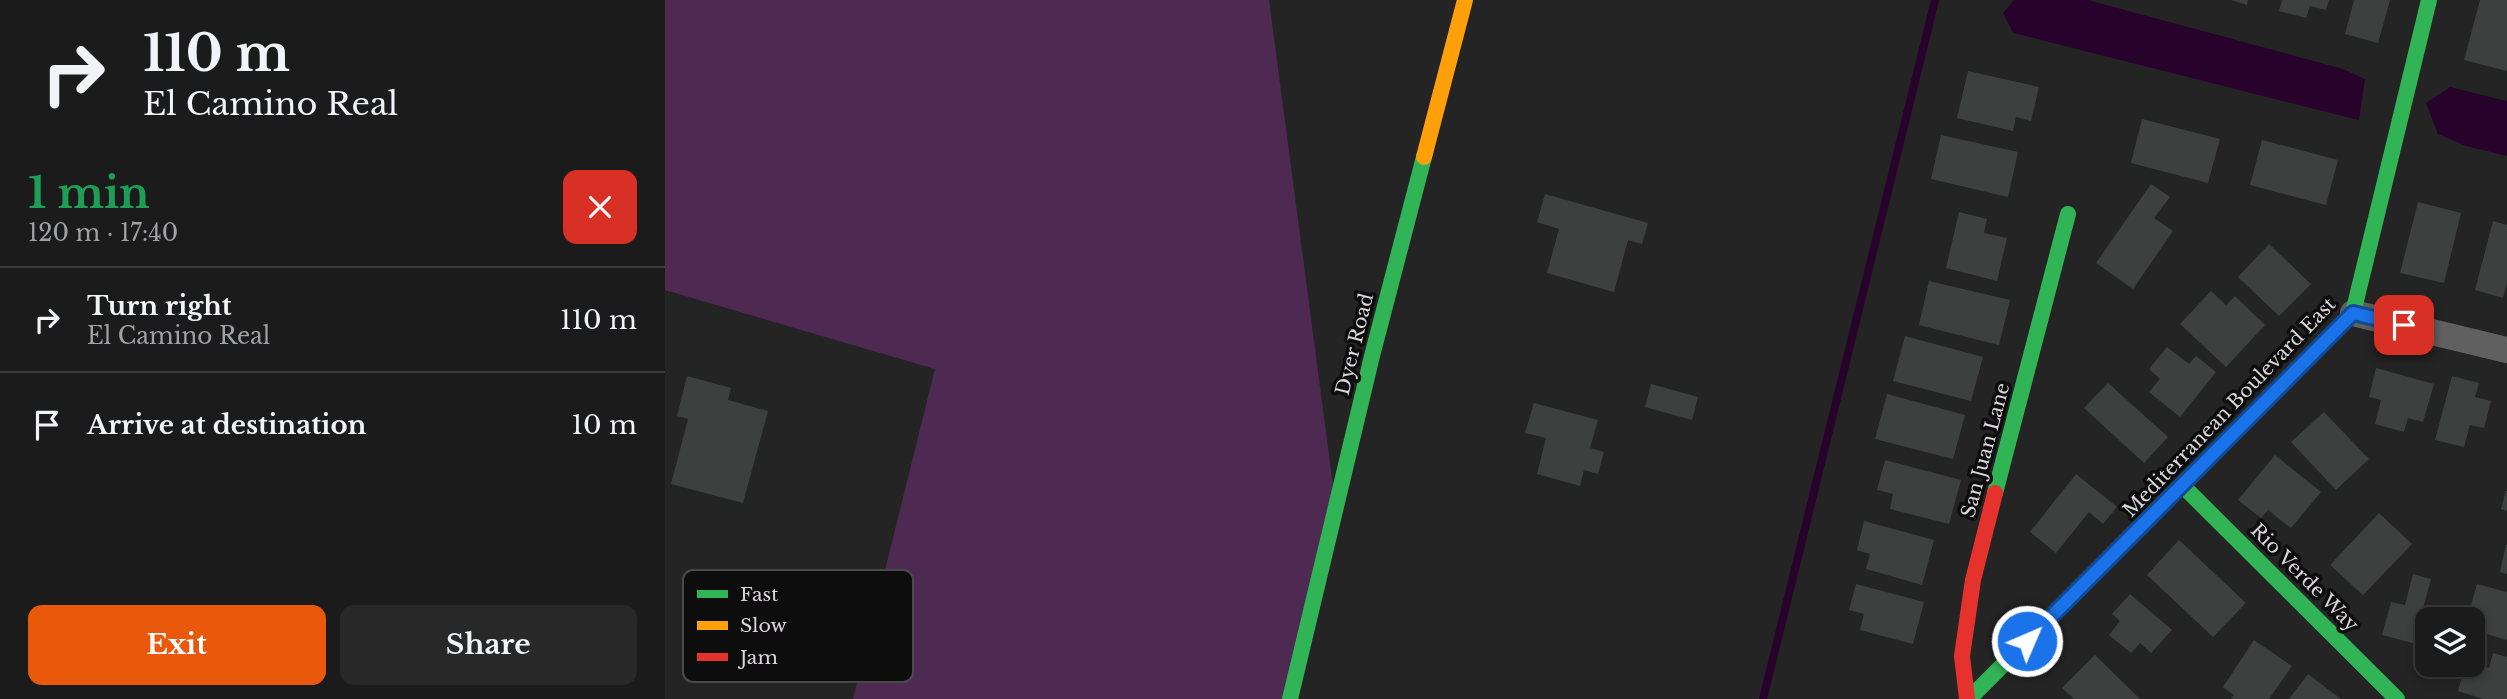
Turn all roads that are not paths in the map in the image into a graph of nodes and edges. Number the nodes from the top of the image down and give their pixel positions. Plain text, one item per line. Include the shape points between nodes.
1 (1465, 0) edge
2 (2429, 0) edge
3 (2067, 214) dead end
4 (2353, 313) junction
5 (2507, 350) edge
6 (2183, 486) junction
7 (1290, 699) edge
8 (1968, 699) edge
9 (2397, 699) edge

1 - 7 street, Dyer Road via 1372,356
2 - 4 street, Mediterranean Boulevard East
3 - 8 street, San Juan Lane via 1973,580 1962,656
4 - 5 street
4 - 6 street, Mediterranean Boulevard East
6 - 8 street, Mediterranean Boulevard East
6 - 9 street, Rio Verde Way

